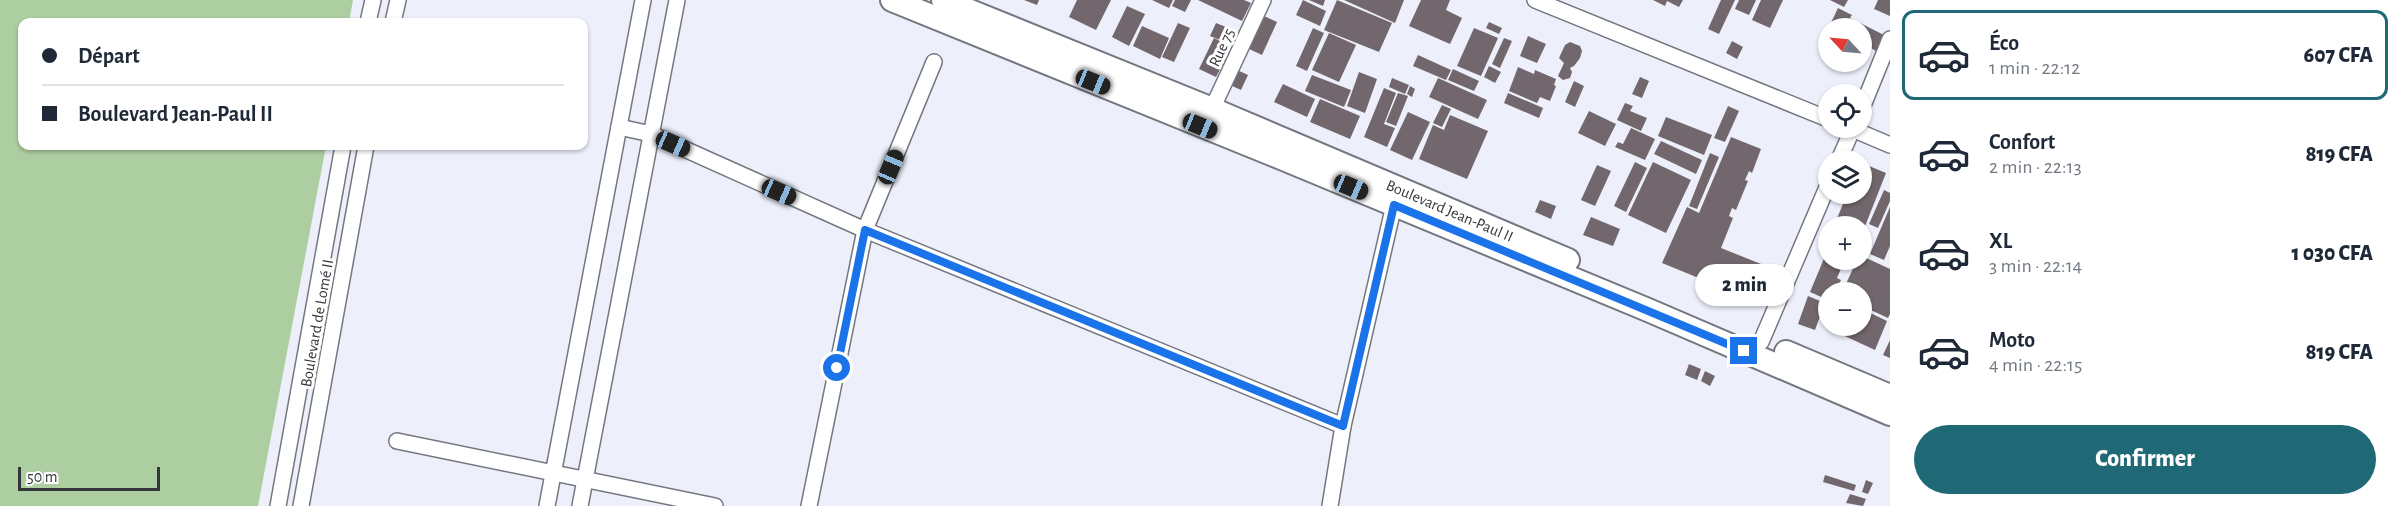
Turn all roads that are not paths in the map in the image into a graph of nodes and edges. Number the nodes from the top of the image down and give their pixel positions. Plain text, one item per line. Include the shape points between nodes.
1 (373, 0) edge
2 (398, 0) edge
3 (643, 0) edge
4 (677, 0) edge
5 (892, 0) edge
6 (943, 0) edge
7 (1263, 0) edge
8 (1535, 0) edge
9 (369, 18) edge
10 (394, 18) edge
11 (1890, 39) edge
12 (934, 62) dead end
13 (1872, 84) edge
14 (1212, 109) junction
15 (1818, 115) edge
16 (619, 127) junction
17 (651, 134) junction
18 (1872, 137) edge
19 (1890, 145) edge
20 (343, 150) edge
21 (365, 150) edge
22 (1820, 204) edge
23 (1394, 205) junction
24 (865, 230) junction
25 (1761, 342) junction
26 (1890, 396) edge
27 (1890, 414) edge
28 (1343, 426) junction
29 (397, 441) dead end
30 (553, 473) junction
31 (585, 479) junction
32 (278, 506) edge
33 (301, 506) edge
34 (547, 506) edge
35 (580, 506) edge
36 (715, 506) edge
37 (809, 506) edge
38 (1330, 506) edge

1 - 9 street
2 - 10 street
3 - 16 street
4 - 17 street
5 - 23 main road, Boulevard Jean-Paul II
6 - 14 main road, Boulevard Jean-Paul II
7 - 14 street, Rue 75
8 - 15 street
11 - 13 street
12 - 24 street
14 - 25 main road, Boulevard Jean-Paul II
16 - 17 street
16 - 30 street
17 - 24 street
17 - 31 street
18 - 19 street
20 - 32 street, Boulevard de Lomé II
21 - 33 street, Boulevard de Lomé II
22 - 25 street
23 - 27 main road, Boulevard Jean-Paul II
23 - 28 street
24 - 28 street
24 - 37 street
25 - 26 main road, Boulevard Jean-Paul II
28 - 38 street
29 - 30 street
30 - 31 street
30 - 34 street
31 - 35 street
31 - 36 street

